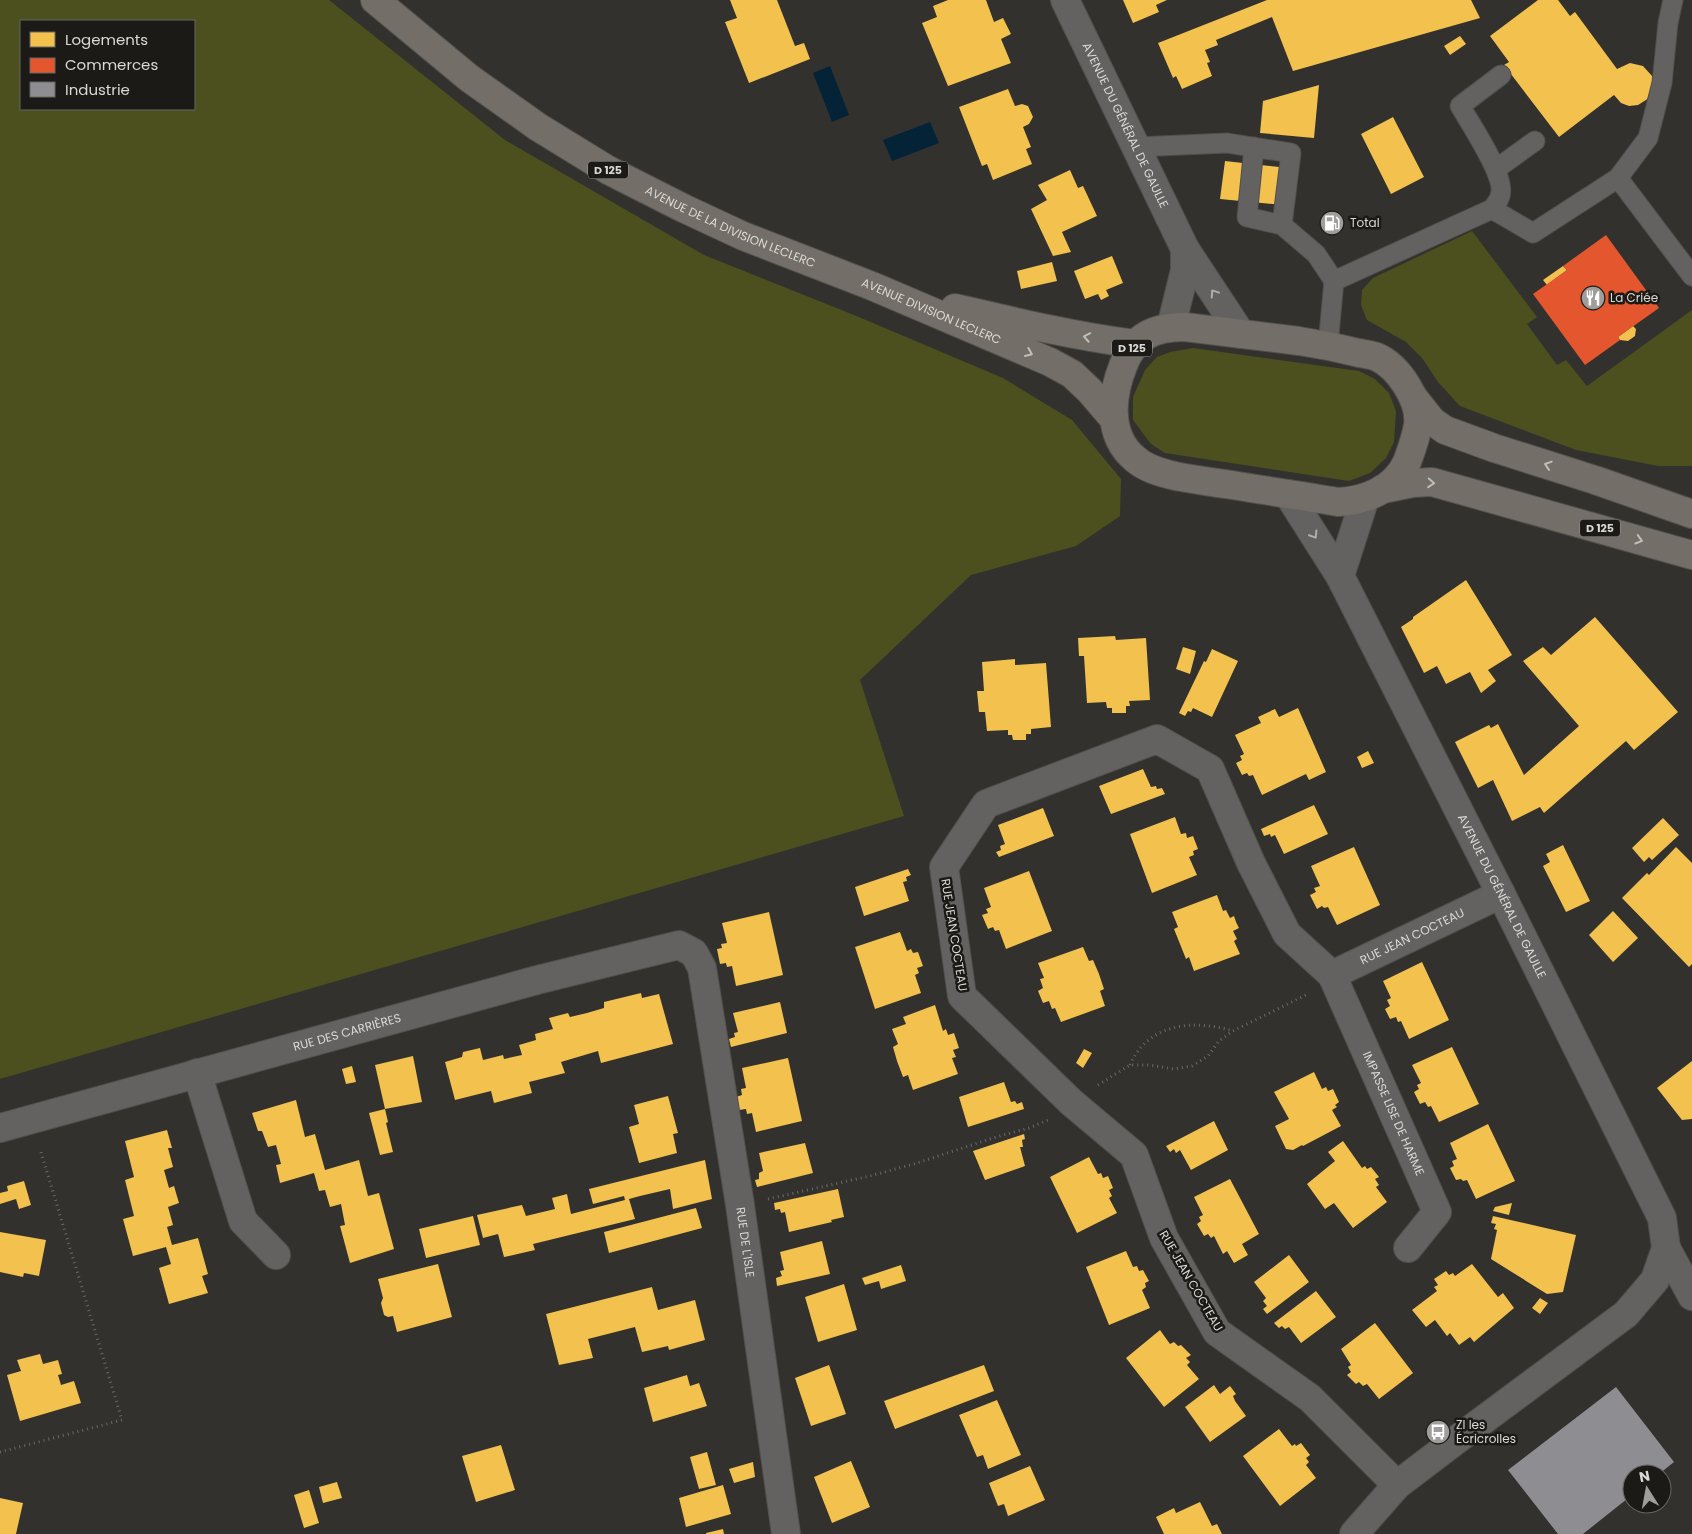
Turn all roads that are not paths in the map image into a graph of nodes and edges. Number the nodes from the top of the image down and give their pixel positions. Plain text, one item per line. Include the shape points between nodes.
1 (376, 0) edge
2 (1065, 0) edge
3 (1673, 0) edge
4 (1501, 75) dead end
5 (1535, 141) dead end
6 (1136, 147) junction
7 (1254, 147) junction
8 (1496, 169) junction
9 (1618, 178) junction
10 (1492, 209) junction
11 (1282, 225) junction
12 (1184, 249) junction
13 (1692, 276) edge
14 (1334, 281) junction
15 (872, 286) junction
16 (1171, 327) junction
17 (1241, 334) junction
18 (1135, 344) junction
19 (1328, 345) junction
20 (1411, 394) junction
21 (1114, 418) junction
22 (1595, 480) junction
23 (1288, 494) junction
24 (1374, 494) junction
25 (1692, 495) edge
26 (1692, 514) edge
27 (1692, 555) edge
28 (1340, 576) junction
29 (1501, 894) junction
30 (694, 953) joint
31 (1332, 975) junction
32 (197, 1073) junction
33 (0, 1128) edge
34 (1408, 1248) dead end
35 (1666, 1248) junction
36 (276, 1255) dead end
37 (1692, 1296) edge
38 (1397, 1485) junction
39 (786, 1534) edge
40 (1354, 1534) edge

1 - 15 main road, AVENUE DE LA DIVISION LECLERC / D 125 via 469,78 608,170 743,236
2 - 6 street, AVENUE DU GÉNÉRAL DE GAULLE
3 - 9 lane via 1662,83 1648,138
4 - 8 lane via 1460,106
5 - 8 lane
6 - 7 lane via 1227,143
6 - 12 street, AVENUE DU GÉNÉRAL DE GAULLE
7 - 11 lane via 1247,217
7 - 11 lane via 1291,153
8 - 10 lane via 1501,196
9 - 10 lane via 1533,233
9 - 13 lane
10 - 14 lane
11 - 14 lane via 1316,254
12 - 16 street, AVENUE DU GÉNÉRAL DE GAULLE via 1185,270
17 -> 12 street, AVENUE DU GÉNÉRAL DE GAULLE
14 - 19 lane
18 -> 15 main road, AVENUE DIVISION LECLERC / D 125 via 1035,326
15 -> 21 main road, AVENUE DIVISION LECLERC via 1050,362 1072,374
16 - 17 main road, D 125
16 - 18 main road, D 125 via 1143,337
17 - 19 main road, D 125
18 - 21 main road, D 125 via 1114,393
19 - 20 main road, D 125 via 1377,357 1396,370
22 -> 20 main road, D 125 via 1445,430 1432,421
20 - 24 main road, D 125 via 1418,424 1411,452 1396,478
21 - 23 main road, D 125 via 1125,448 1147,467 1180,476
22 - 25 main road
22 - 26 main road, D 125
23 - 24 main road, D 125 via 1338,502
23 -> 28 street, AVENUE DU GÉNÉRAL DE GAULLE
24 -> 27 main road, D 125 via 1413,483 1432,482
24 - 28 street
28 - 29 street, AVENUE DU GÉNÉRAL DE GAULLE
29 - 31 street, RUE JEAN COCTEAU
29 - 35 street, AVENUE DU GÉNÉRAL DE GAULLE via 1662,1218
30 - 32 street, RUE DES CARRIÈRES via 678,945
30 - 39 street, RUE DE L'ISLE via 702,968 740,1205
31 - 34 street, IMPASSE LISE DE HARME via 1437,1212
31 - 38 street, RUE JEAN COCTEAU via 1287,934 1251,863 1210,769 1157,739 986,804 944,867 962,996 1071,1102 1134,1155 1164,1238 1217,1332 1310,1398
32 - 33 street, RUE DES CARRIÈRES
32 - 36 street via 244,1221
35 - 37 street
35 - 38 street via 1655,1280 1626,1314
38 - 40 street

